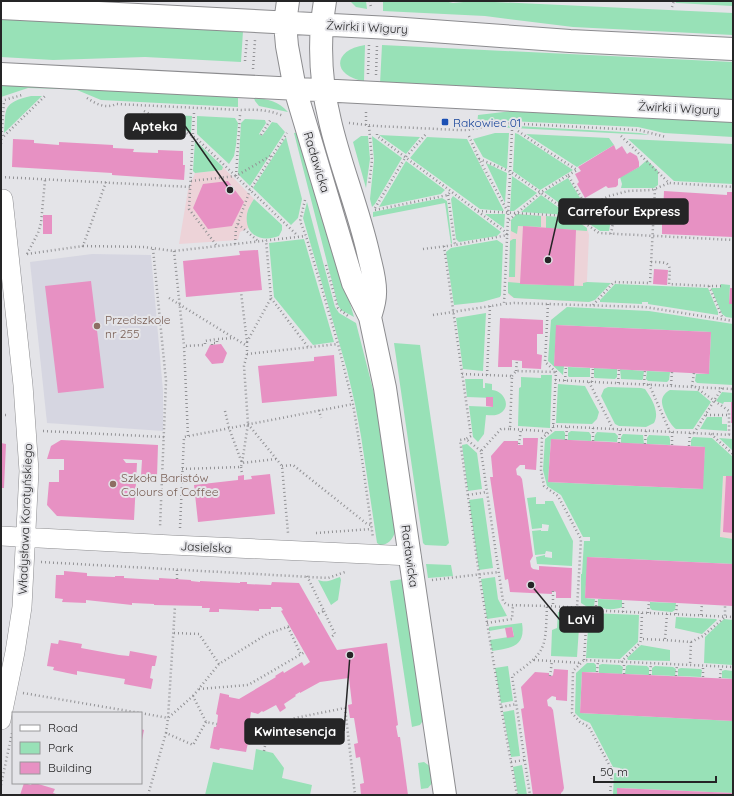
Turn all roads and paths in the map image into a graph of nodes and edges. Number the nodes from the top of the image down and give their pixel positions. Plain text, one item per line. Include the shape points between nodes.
1 (288, 1) edge
2 (325, 1) edge
3 (370, 1) edge
4 (674, 1) edge
5 (672, 6) dead end
6 (1, 8) edge
7 (371, 11) dead end
8 (285, 23) junction
9 (321, 25) junction
10 (247, 32) dead end
11 (256, 35) dead end
12 (369, 44) dead end
13 (377, 44) dead end
14 (733, 49) edge
15 (254, 59) dead end
16 (245, 61) dead end
17 (1, 74) edge
18 (368, 75) dead end
19 (376, 76) dead end
20 (295, 89) junction
21 (324, 90) junction
22 (49, 92) dead end
23 (4, 101) dead end
24 (111, 106) dead end
25 (366, 109) dead end
26 (144, 111) dead end
27 (733, 111) edge
28 (194, 113) dead end
29 (240, 115) dead end
30 (271, 118) dead end
31 (287, 118) dead end
32 (346, 123) dead end
33 (366, 125) junction
34 (512, 130) dead end
35 (518, 131) dead end
36 (287, 133) dead end
37 (377, 134) dead end
38 (426, 134) dead end
39 (261, 135) dead end
40 (193, 136) junction
41 (469, 136) dead end
42 (621, 136) dead end
43 (666, 137) dead end
44 (1, 139) edge
45 (1, 144) edge
46 (273, 154) junction
47 (405, 158) junction
48 (479, 159) junction
49 (511, 172) junction
50 (568, 175) junction
51 (236, 176) junction
52 (1, 177) edge
53 (45, 180) junction
54 (191, 181) junction
55 (106, 182) junction
56 (669, 183) junction
57 (190, 187) junction
58 (733, 187) edge
59 (655, 189) junction
60 (250, 190) junction
61 (451, 191) junction
62 (540, 193) junction
63 (448, 195) junction
64 (2, 199) dead end
65 (305, 200) dead end
66 (595, 203) junction
67 (587, 207) junction
68 (478, 211) junction
69 (508, 212) junction
70 (516, 213) junction
71 (573, 215) junction
72 (508, 220) junction
73 (238, 224) junction
74 (611, 234) junction
75 (508, 235) junction
76 (306, 236) junction
77 (652, 236) junction
78 (298, 237) junction
79 (266, 240) junction
80 (733, 240) edge
81 (258, 241) junction
82 (235, 244) junction
83 (455, 245) junction
84 (217, 246) junction
85 (444, 246) junction
86 (154, 249) junction
87 (423, 249) dead end
88 (174, 251) junction
89 (27, 254) dead end
90 (651, 262) junction
91 (709, 286) junction
92 (721, 286) dead end
93 (241, 292) dead end
94 (169, 298) dead end
95 (271, 298) junction
96 (180, 304) junction
97 (504, 304) junction
98 (548, 304) junction
99 (593, 305) junction
100 (490, 306) junction
101 (453, 312) junction
102 (433, 315) dead end
103 (370, 317) junction
104 (723, 320) junction
105 (733, 321) edge
106 (234, 338) junction
107 (217, 339) junction
108 (247, 344) junction
109 (338, 344) junction
110 (212, 345) dead end
111 (184, 346) junction
112 (308, 348) junction
113 (248, 354) junction
114 (517, 360) dead end
115 (566, 366) dead end
116 (593, 368) dead end
117 (619, 369) dead end
118 (516, 370) junction
119 (645, 371) dead end
120 (556, 372) junction
121 (672, 372) dead end
122 (694, 373) dead end
123 (462, 374) junction
124 (487, 375) junction
125 (512, 376) junction
126 (555, 380) junction
127 (565, 380) junction
128 (590, 382) junction
129 (618, 383) junction
130 (644, 384) junction
131 (649, 384) junction
132 (671, 386) junction
133 (694, 386) junction
134 (722, 388) junction
135 (733, 389) edge
136 (714, 402) junction
137 (353, 404) junction
138 (225, 410) dead end
139 (319, 410) junction
140 (706, 415) junction
141 (728, 415) junction
142 (321, 418) dead end
143 (248, 424) junction
144 (553, 426) junction
145 (567, 427) junction
146 (229, 428) junction
147 (593, 428) junction
148 (510, 429) junction
149 (613, 429) junction
150 (521, 430) junction
151 (620, 430) junction
152 (39, 431) dead end
153 (646, 431) junction
154 (671, 432) junction
155 (690, 433) junction
156 (694, 433) junction
157 (547, 434) junction
158 (711, 434) junction
159 (729, 435) junction
160 (733, 435) edge
161 (188, 436) junction
162 (164, 437) junction
163 (466, 439) junction
164 (566, 440) dead end
165 (592, 441) dead end
166 (619, 442) dead end
167 (519, 444) dead end
168 (646, 444) dead end
169 (672, 445) dead end
170 (689, 446) dead end
171 (481, 451) junction
172 (733, 454) edge
173 (276, 459) junction
174 (242, 463) junction
175 (282, 466) junction
176 (241, 467) junction
177 (182, 469) junction
178 (242, 474) dead end
179 (487, 492) junction
180 (468, 495) junction
181 (371, 524) junction
182 (160, 531) dead end
183 (310, 533) dead end
184 (180, 534) dead end
185 (1, 536) edge
186 (288, 536) dead end
187 (25, 537) junction
188 (411, 556) junction
189 (37, 562) dead end
190 (177, 570) junction
191 (350, 571) dead end
192 (499, 572) junction
193 (479, 574) junction
194 (307, 576) junction
195 (177, 579) dead end
196 (425, 580) dead end
197 (553, 591) dead end
198 (596, 599) dead end
199 (623, 600) dead end
200 (649, 601) dead end
201 (677, 603) dead end
202 (702, 604) dead end
203 (513, 605) junction
204 (726, 605) dead end
205 (175, 606) dead end
206 (547, 606) junction
207 (553, 606) junction
208 (577, 608) junction
209 (587, 610) junction
210 (596, 610) junction
211 (324, 611) junction
212 (623, 612) junction
213 (642, 612) junction
214 (648, 613) junction
215 (317, 614) dead end
216 (667, 614) junction
217 (676, 614) junction
218 (701, 615) junction
219 (724, 617) junction
220 (733, 617) edge
221 (486, 623) junction
222 (174, 633) junction
223 (330, 638) dead end
224 (641, 639) junction
225 (665, 640) junction
226 (691, 642) junction
227 (305, 652) dead end
228 (301, 654) junction
229 (534, 660) junction
230 (584, 660) junction
231 (552, 661) junction
232 (598, 661) junction
233 (620, 662) junction
234 (624, 662) junction
235 (581, 663) junction
236 (651, 663) junction
237 (219, 664) junction
238 (677, 665) junction
239 (690, 665) junction
240 (703, 666) junction
241 (721, 667) junction
242 (733, 667) edge
243 (597, 672) dead end
244 (624, 674) dead end
245 (650, 675) dead end
246 (550, 676) dead end
247 (676, 676) dead end
248 (703, 677) dead end
249 (720, 678) dead end
250 (199, 689) junction
251 (193, 696) junction
252 (20, 699) dead end
253 (517, 704) junction
254 (501, 707) junction
255 (135, 712) edge
256 (142, 713) edge
257 (168, 718) junction
258 (1, 720) edge
259 (206, 722) junction
260 (217, 724) dead end
261 (249, 728) dead end
262 (268, 731) junction
263 (166, 733) junction
264 (12, 734) edge
265 (264, 752) dead end
266 (525, 760) junction
267 (511, 762) junction
268 (1, 785) edge
269 (148, 795) edge
270 (355, 795) edge
271 (445, 795) edge
272 (517, 795) edge
273 (530, 795) edge
274 (610, 795) edge

1 - 8 main road, Racławicka
2 - 9 main road, Racławicka
3 - 7 path
4 - 5 path
6 - 8 main road, Żwirki i Wigury
8 - 9 main road, Żwirki i Wigury
8 - 20 main road, Racławicka
9 - 14 main road, Żwirki i Wigury
9 - 21 main road, Racławicka via 321,69
10 - 16 path
11 - 15 path
12 - 18 path
13 - 19 path
17 - 20 main road, Żwirki i Wigury
20 - 21 main road, Żwirki i Wigury
20 - 103 main road, Racławicka via 353,283
21 - 27 main road, Żwirki i Wigury
21 - 103 main road, Racławicka via 330,122 364,235 375,283
22 - 44 path
23 - 44 path
24 - 31 path via 116,104 250,109 278,113
25 - 33 path
26 - 40 path
28 - 40 path
29 - 51 path
30 - 39 path
32 - 33 path
33 - 43 path via 468,130 503,123 639,130
34 - 49 path
35 - 50 path via 577,170
36 - 46 path
37 - 47 path
38 - 47 path
40 - 51 path
40 - 54 path
41 - 48 path
42 - 56 path
44 - 45 path
46 - 51 path
46 - 60 path
47 - 61 path
47 - 63 path via 372,211
48 - 49 path
48 - 69 path
49 - 62 path
49 - 69 path
50 - 62 path
50 - 67 path
51 - 54 path
51 - 60 path
52 - 53 path
53 - 55 path
53 - 89 path via 41,223
54 - 57 path
55 - 57 path
55 - 86 path via 83,246
56 - 58 path
56 - 59 path
57 - 84 path via 189,209
59 - 66 path via 619,193
59 - 77 path
60 - 73 path
60 - 78 path
61 - 63 path
61 - 68 path
62 - 70 path
62 - 71 path
63 - 83 path
64 - 187 street, Władysława Korotyńskiego via 28,436 29,471
65 - 76 path via 300,221
66 - 67 path
66 - 74 path via 616,207
67 - 71 path
68 - 69 path
68 - 75 path
69 - 70 path
69 - 72 path
70 - 71 path
70 - 72 path
71 - 74 path via 599,233
72 - 75 path
73 - 81 path
73 - 82 path
74 - 77 path
75 - 83 path
75 - 97 path
76 - 78 path
76 - 109 path
77 - 80 path
77 - 90 path
78 - 79 path
79 - 81 path
79 - 95 path
81 - 82 path
82 - 84 path
83 - 85 path
84 - 88 path
85 - 87 path
85 - 101 path
86 - 88 path
86 - 162 path via 166,381
88 - 96 path
90 - 91 path via 664,262 670,267 669,284
90 - 99 path via 650,283 614,282
91 - 92 path
91 - 104 path
93 - 108 path
94 - 96 path
95 - 108 path
95 - 112 path
96 - 106 path
96 - 111 path
97 - 98 path
97 - 100 path
98 - 99 path
98 - 120 path via 545,362
99 - 104 path via 651,308
100 - 101 path
100 - 124 path
101 - 102 path
101 - 123 path
103 - 188 main road, Racławicka via 385,388
104 - 105 path
106 - 107 path
106 - 108 path
107 - 110 path via 217,343
107 - 111 path via 206,341 205,345
108 - 113 path
109 - 112 path
109 - 137 path
111 - 161 path
112 - 113 path
113 - 143 path via 244,366
114 - 118 path
115 - 127 path
116 - 128 path
117 - 129 path
118 - 120 path
118 - 125 path
119 - 130 path
120 - 126 path
121 - 132 path
122 - 133 path
123 - 124 path
123 - 163 path via 471,436
124 - 125 path
125 - 148 path
126 - 127 path
126 - 144 path
127 - 128 path
128 - 129 path
128 - 149 path
129 - 130 path
130 - 131 path
131 - 132 path
131 - 154 path
132 - 133 path
133 - 134 path
133 - 136 path
134 - 135 path
134 - 136 path
136 - 140 path
136 - 141 path via 728,411
137 - 139 path
137 - 181 path
138 - 146 path
139 - 142 path
139 - 143 path
140 - 141 path
140 - 156 path
141 - 159 path
143 - 146 path
143 - 173 path
143 - 174 path
144 - 145 path
144 - 157 path
145 - 147 path
145 - 164 path
146 - 161 path
146 - 174 path
147 - 149 path
147 - 165 path
148 - 150 path
148 - 171 path via 501,429
149 - 151 path
150 - 157 path via 544,431
150 - 167 path
151 - 153 path
151 - 166 path
152 - 162 path
153 - 154 path
153 - 168 path
154 - 155 path
154 - 169 path
155 - 156 path
155 - 170 path
156 - 158 path
157 - 208 path via 542,438 541,470 544,486 558,496 581,539
158 - 159 path
158 - 172 path
159 - 160 path
161 - 177 path via 184,437
162 - 182 path
163 - 171 path
163 - 180 path via 460,440
171 - 179 path
173 - 174 path
173 - 175 path
174 - 176 path
175 - 181 path via 292,465 367,524
175 - 186 path
176 - 177 path
176 - 178 path
177 - 184 path
179 - 180 path
179 - 192 path
180 - 193 path
181 - 183 path via 372,529
185 - 187 street, Jasielska
187 - 188 street, Jasielska
187 - 258 street, Władysława Korotyńskiego via 22,608
188 - 271 main road, Racławicka
189 - 190 path
190 - 194 path
190 - 195 path
191 - 194 path via 328,578
192 - 193 path
192 - 203 path via 503,601 507,605
193 - 196 path
193 - 221 path
194 - 211 path
197 - 207 path
198 - 210 path
199 - 212 path
200 - 214 path
201 - 217 path
202 - 218 path
203 - 206 path
203 - 221 path via 512,619
204 - 219 path
205 - 222 path
206 - 207 path
206 - 229 path via 545,643
207 - 208 path
208 - 209 path
209 - 210 path
209 - 230 path
210 - 212 path
211 - 215 path
211 - 223 path via 335,634
212 - 213 path
213 - 214 path
213 - 224 path
214 - 216 path
216 - 217 path
216 - 225 path
217 - 218 path
218 - 219 path
219 - 220 path
219 - 226 path via 704,636
221 - 254 path
222 - 237 path via 199,634
222 - 257 path
224 - 225 path
224 - 233 path
225 - 226 path
226 - 239 path
227 - 228 path
228 - 237 path via 289,627 266,634
228 - 250 path via 248,685
229 - 231 path
229 - 253 path via 512,676
230 - 232 path
230 - 235 path
231 - 235 path
231 - 246 path
232 - 233 path
232 - 243 path
233 - 234 path
234 - 236 path
234 - 244 path
235 - 274 path via 573,671 572,713 589,727 612,770
236 - 238 path
236 - 245 path
237 - 250 path
238 - 239 path
238 - 247 path
239 - 240 path
240 - 241 path
240 - 248 path
241 - 242 path
241 - 249 path
250 - 251 path
251 - 257 path
251 - 259 path
252 - 255 path via 21,692
253 - 254 path
253 - 266 path
254 - 267 path
256 - 257 path
257 - 263 path
259 - 260 path
259 - 263 path via 193,745
261 - 262 path
262 - 265 path
262 - 270 path via 295,718 344,708
263 - 269 path
264 - 268 path
266 - 267 path
266 - 273 path
267 - 272 path

